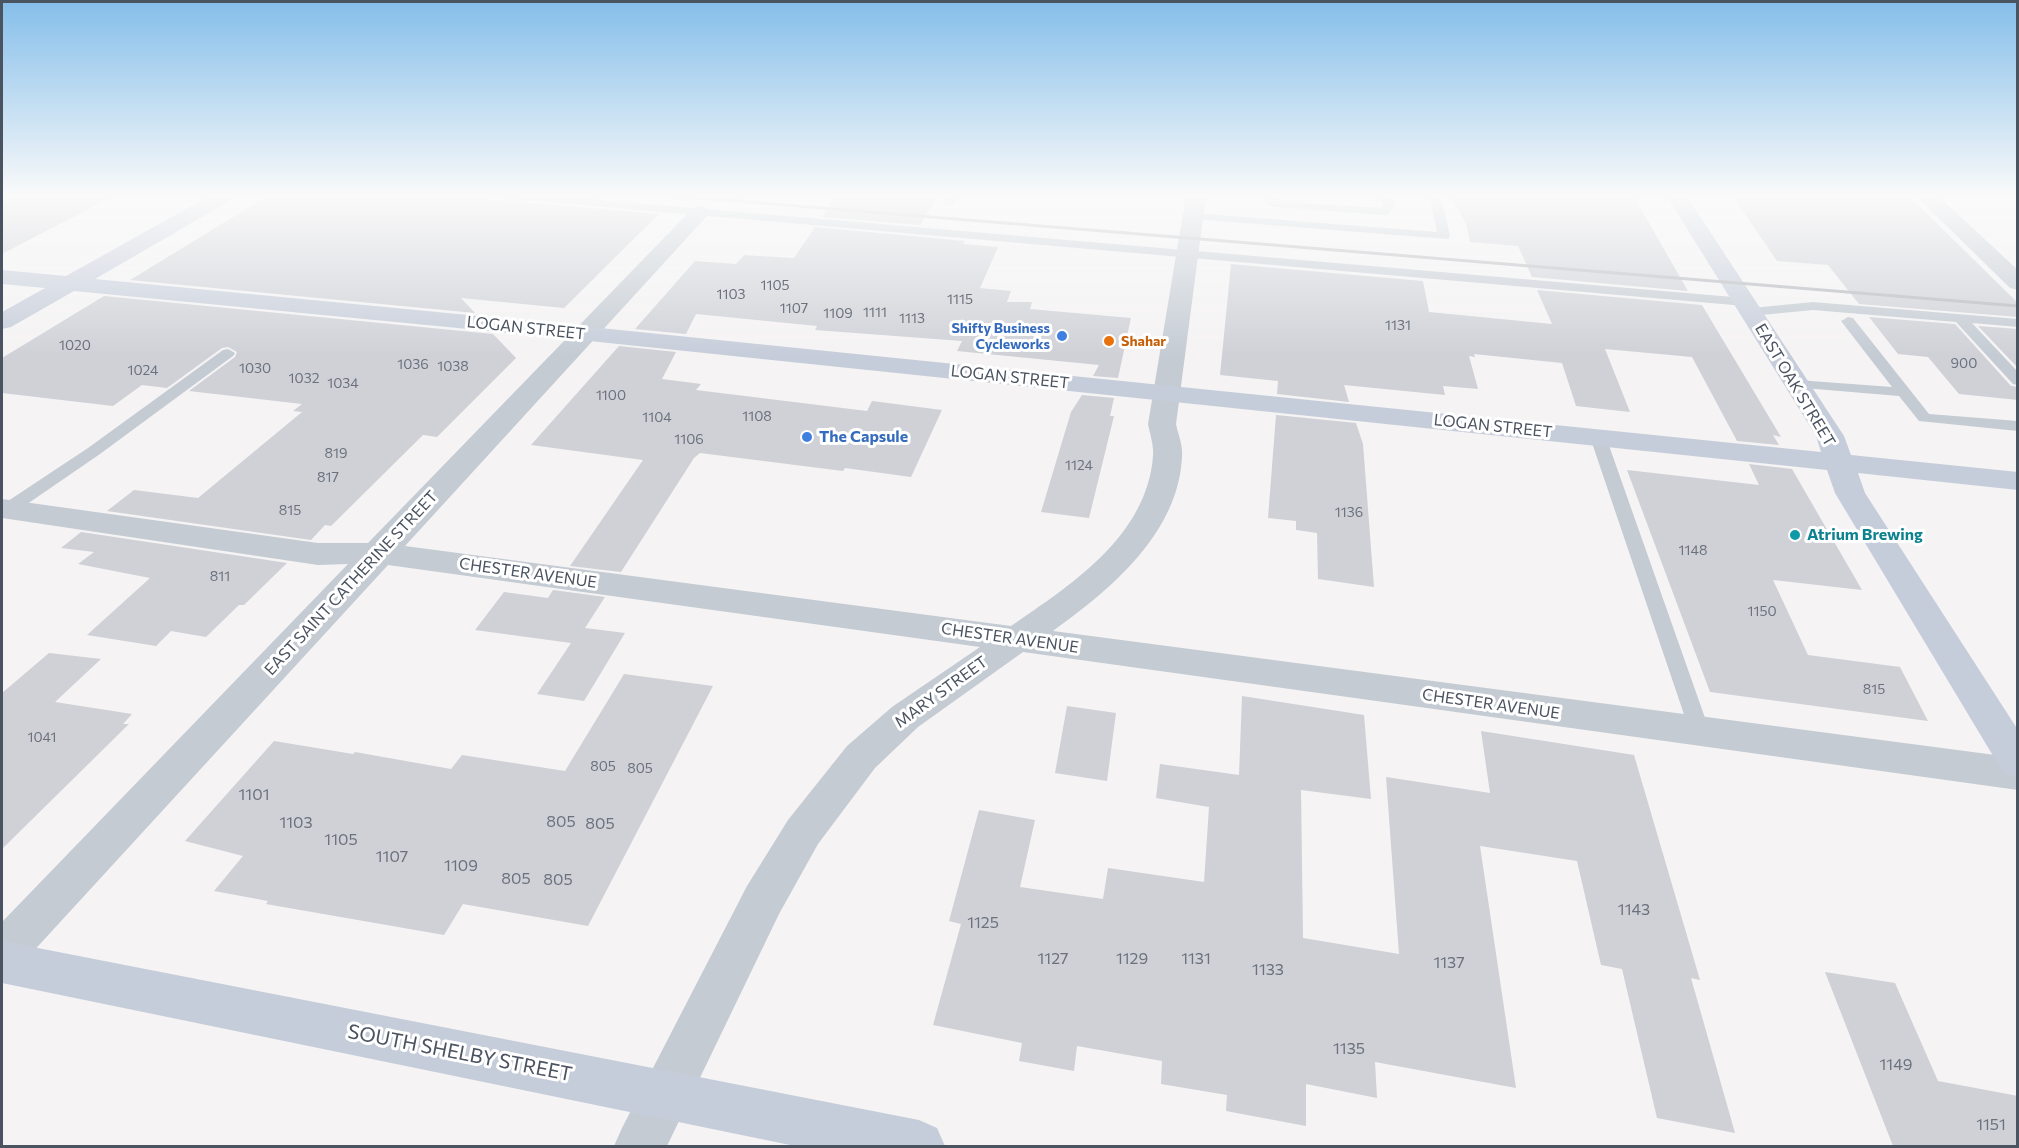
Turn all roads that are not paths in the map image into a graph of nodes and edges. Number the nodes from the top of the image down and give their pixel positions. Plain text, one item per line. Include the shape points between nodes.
1 (131, 249) edge
2 (666, 249) edge
3 (1135, 249) edge
4 (1189, 249) edge
5 (1710, 249) edge
6 (1982, 249) edge
7 (1188, 253) junction
8 (2, 277) edge
9 (2018, 283) edge
10 (69, 284) junction
11 (1748, 307) junction
12 (1960, 318) junction
13 (1848, 321) dead end
14 (2, 322) edge
15 (2018, 323) edge
16 (585, 334) junction
17 (228, 353) dead end
18 (2018, 381) edge
19 (1797, 384) junction
20 (1904, 392) junction
21 (1166, 395) junction
22 (2018, 426) edge
23 (1598, 437) junction
24 (1839, 462) junction
25 (2018, 481) edge
26 (5, 509) edge
27 (379, 553) junction
28 (1017, 638) junction
29 (1700, 732) junction
30 (2018, 763) edge
31 (2018, 774) edge
32 (2, 953) edge
33 (2, 962) edge
34 (666, 1094) junction
35 (640, 1146) edge
36 (919, 1146) edge

1 - 10 main road
2 - 16 street, EAST SAINT CATHERINE STREET
3 - 7 lane
4 - 7 street, MARY STREET
5 - 11 main road, EAST OAK STREET
6 - 9 street
7 - 11 lane
7 - 21 street, MARY STREET
8 - 10 main road, LOGAN STREET
10 - 14 main road
10 - 16 main road, LOGAN STREET
11 - 12 lane via 1813,306
11 - 19 main road, EAST OAK STREET
12 - 15 lane
12 - 18 lane
13 - 20 lane
16 - 21 main road, LOGAN STREET
16 - 27 street, EAST SAINT CATHERINE STREET
17 - 26 lane via 94,451
19 - 20 lane
19 - 24 main road, EAST OAK STREET via 1830,436
20 - 22 lane via 1924,418
21 - 23 main road, LOGAN STREET
21 - 28 street, MARY STREET via 1162,424 1168,453 1165,477 1155,506 1137,536 1113,565
23 - 24 main road, LOGAN STREET
23 - 29 lane
24 - 25 main road, LOGAN STREET
24 - 30 main road, EAST OAK STREET via 1850,493
26 - 27 street, CHESTER AVENUE via 318,554
27 - 28 street, CHESTER AVENUE
27 - 32 street, EAST SAINT CATHERINE STREET
28 - 29 street, CHESTER AVENUE
28 - 34 street, MARY STREET via 905,717 861,757 802,832 763,900
29 - 31 street, CHESTER AVENUE
33 - 34 main road, SOUTH SHELBY STREET
34 - 35 street, MARY STREET
34 - 36 main road, SOUTH SHELBY STREET

